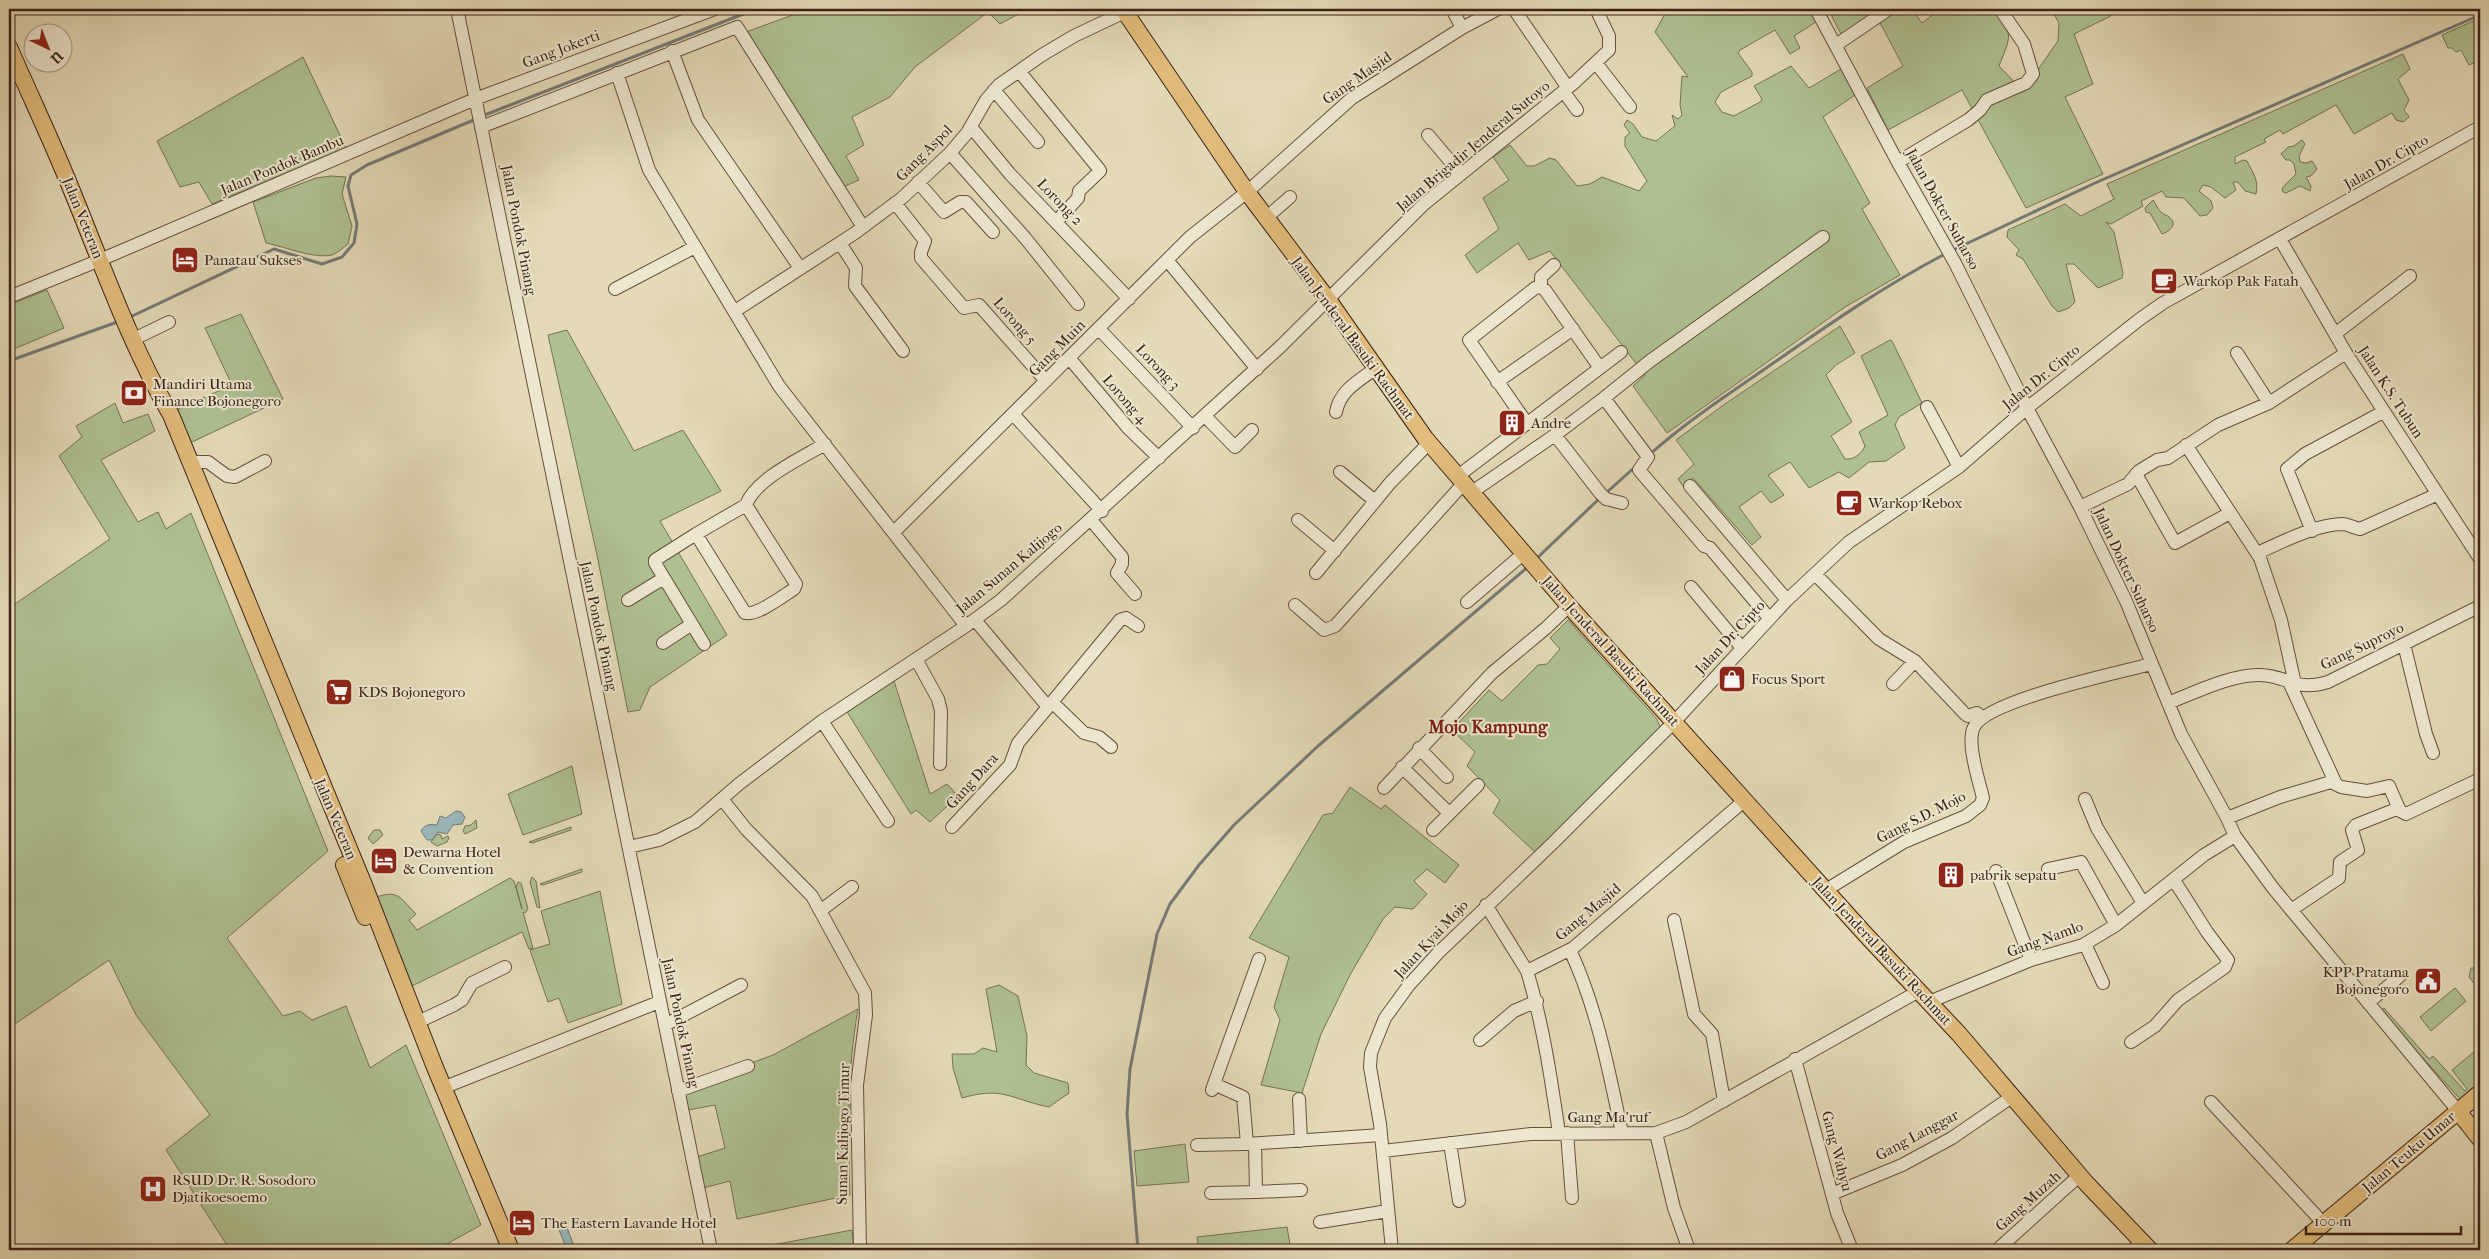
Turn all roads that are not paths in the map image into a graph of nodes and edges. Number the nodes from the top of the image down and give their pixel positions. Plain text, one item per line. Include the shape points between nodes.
1 (457, 9) edge
2 (715, 9) edge
3 (1452, 9) edge
4 (1498, 9) edge
5 (1514, 9) edge
6 (1596, 9) edge
7 (1816, 9) edge
8 (1889, 9) edge
9 (2000, 9) edge
10 (1127, 10) edge
11 (1462, 28) junction
12 (1836, 45) junction
13 (9, 47) edge
14 (672, 51) junction
15 (1596, 63) junction
16 (1019, 71) junction
17 (617, 73) junction
18 (994, 90) junction
19 (1566, 90) junction
20 (477, 105) junction
21 (1630, 107) dead end
22 (1577, 110) dead end
23 (481, 127) junction
24 (971, 127) junction
25 (2480, 127) edge
26 (1428, 135) dead end
27 (1038, 142) dead end
28 (950, 153) junction
29 (1898, 162) junction
30 (1461, 174) junction
31 (918, 182) junction
32 (1247, 192) junction
33 (1290, 197) dead end
34 (895, 203) junction
35 (1266, 218) junction
36 (1056, 222) junction
37 (862, 227) junction
38 (993, 232) dead end
39 (1823, 237) dead end
40 (2280, 239) junction
41 (840, 243) junction
42 (695, 246) junction
43 (100, 260) junction
44 (1167, 260) junction
45 (1554, 265) dead end
46 (800, 268) junction
47 (2410, 276) dead end
48 (1541, 286) junction
49 (615, 289) dead end
50 (9, 297) edge
51 (1129, 298) junction
52 (1329, 301) junction
53 (1078, 304) dead end
54 (734, 311) junction
55 (169, 322) dead end
56 (1099, 329) junction
57 (1573, 329) junction
58 (2334, 334) junction
59 (133, 337) junction
60 (903, 351) dead end
61 (1621, 352) dead end
62 (2237, 353) dead end
63 (2346, 353) junction
64 (1070, 359) junction
65 (1376, 368) junction
66 (1600, 368) junction
67 (1257, 369) junction
68 (1046, 381) junction
69 (1497, 382) junction
70 (156, 389) junction
71 (1604, 398) junction
72 (2268, 403) junction
73 (1927, 407) dead end
74 (2027, 408) junction
75 (1336, 412) dead end
76 (2384, 412) junction
77 (1013, 414) junction
78 (1205, 416) junction
79 (1526, 422) junction
80 (1193, 428) junction
81 (1252, 430) dead end
82 (1555, 435) junction
83 (1429, 443) junction
84 (825, 444) junction
85 (2186, 445) junction
86 (1158, 458) junction
87 (265, 461) dead end
88 (190, 462) junction
89 (1959, 467) junction
90 (1340, 472) dead end
91 (2136, 474) junction
92 (1465, 484) junction
93 (1690, 486) dead end
94 (2438, 494) junction
95 (1376, 501) junction
96 (1622, 502) dead end
97 (746, 504) junction
98 (2080, 507) junction
99 (1102, 511) junction
100 (2230, 513) junction
101 (1091, 520) junction
102 (1298, 520) dead end
103 (2312, 531) junction
104 (894, 532) junction
105 (696, 534) junction
106 (1335, 551) junction
107 (1524, 553) junction
108 (2257, 553) junction
109 (2480, 559) edge
110 (1316, 574) dead end
111 (1815, 574) junction
112 (664, 578) junction
113 (1691, 587) dead end
114 (1135, 594) dead end
115 (628, 600) dead end
116 (1787, 600) junction
117 (1467, 602) dead end
118 (1295, 605) dead end
119 (1570, 606) junction
120 (2480, 606) edge
121 (1770, 618) junction
122 (971, 623) junction
123 (692, 624) junction
124 (1138, 626) dead end
125 (663, 642) dead end
126 (704, 644) dead end
127 (2404, 644) junction
128 (1742, 648) junction
129 (916, 660) junction
130 (1915, 661) junction
131 (2151, 664) junction
132 (2292, 683) junction
133 (1894, 684) dead end
134 (2168, 702) junction
135 (1051, 705) junction
136 (1982, 718) junction
137 (822, 721) junction
138 (1675, 722) junction
139 (1111, 746) dead end
140 (1419, 748) junction
141 (2433, 753) dead end
142 (940, 764) dead end
143 (1402, 768) junction
144 (1446, 778) dead end
145 (2480, 779) edge
146 (2336, 784) junction
147 (1478, 785) dead end
148 (1384, 788) dead end
149 (722, 799) junction
150 (2085, 799) dead end
151 (1745, 800) junction
152 (2399, 808) junction
153 (1449, 814) junction
154 (2227, 818) junction
155 (888, 821) dead end
156 (952, 827) dead end
157 (1433, 830) dead end
158 (2235, 836) junction
159 (629, 847) junction
160 (2048, 869) dead end
161 (1996, 871) dead end
162 (2174, 880) junction
163 (852, 887) dead end
164 (1826, 890) junction
165 (2143, 903) junction
166 (1486, 905) junction
167 (2292, 910) junction
168 (820, 911) junction
169 (1674, 920) dead end
170 (2116, 925) junction
171 (2085, 944) junction
172 (1570, 950) junction
173 (1259, 959) dead end
174 (2031, 960) junction
175 (505, 968) dead end
176 (1527, 971) junction
177 (2400, 976) dead end
178 (2103, 983) dead end
179 (741, 984) dead end
180 (1924, 997) junction
181 (1536, 1001) junction
182 (659, 1002) junction
183 (2368, 1003) junction
184 (418, 1022) junction
185 (665, 1026) junction
186 (1480, 1040) dead end
187 (2131, 1042) dead end
188 (1795, 1059) junction
189 (748, 1066) dead end
190 (445, 1087) junction
191 (678, 1091) junction
192 (2480, 1093) edge
193 (2013, 1096) junction
194 (1299, 1099) dead end
195 (1724, 1101) junction
196 (2211, 1102) dead end
197 (2458, 1111) junction
198 (1656, 1132) junction
199 (1563, 1133) junction
200 (1622, 1133) junction
201 (1380, 1135) junction
202 (2480, 1138) edge
203 (1301, 1141) junction
204 (1450, 1143) junction
205 (1250, 1144) junction
206 (1197, 1146) dead end
207 (1382, 1151) junction
208 (2080, 1175) junction
209 (1301, 1190) dead end
210 (1256, 1192) junction
211 (1211, 1193) dead end
212 (1832, 1194) junction
213 (1572, 1198) dead end
214 (1459, 1201) dead end
215 (1388, 1211) junction
216 (1320, 1222) dead end
217 (2324, 1224) junction
218 (2142, 1247) edge
219 (500, 1250) edge
220 (511, 1250) edge
221 (712, 1250) edge
222 (860, 1250) edge
223 (1392, 1250) edge
224 (1689, 1250) edge
225 (1852, 1250) edge
226 (1997, 1250) edge
227 (2292, 1250) edge

1 - 20 street, Jalan Pondok Pinang
2 - 20 street, Gang Jokerti
3 - 11 street
4 - 11 street, Gang Masjid
5 - 19 street
6 - 15 street, Jalan Brigadir Jenderal Sutoyo via 1610,44 1609,50
7 - 12 street, Jalan Dokter Suharso
8 - 12 street
9 - 29 street via 2024,44 2033,74 2026,83 1987,100 1968,120
10 - 16 street, Gang Aspol via 1074,36
10 - 32 main road, Jalan Jenderal Basuki Rachmat
11 - 32 street, Gang Masjid via 1352,98
12 - 29 street, Jalan Dokter Suharso
13 - 43 main road, Jalan Veteran
14 - 17 street
14 - 37 street via 737,27
14 - 46 street via 698,120
15 - 19 street, Jalan Brigadir Jenderal Sutoyo
15 - 21 street
16 - 18 street, Gang Aspol
16 - 36 street via 1100,171
17 - 23 street
17 - 42 street via 649,170
18 - 24 street, Gang Aspol
18 - 27 street
19 - 22 street
19 - 30 street, Jalan Brigadir Jenderal Sutoyo
20 - 23 street, Jalan Pondok Pinang
20 - 43 street, Jalan Pondok Bambu
23 - 159 street, Jalan Pondok Pinang
24 - 28 street, Gang Aspol
24 - 36 street, Lorong 2
25 - 40 street, Jalan Dr. Cipto
26 - 30 street
28 - 31 street, Gang Aspol
28 - 53 street
29 - 74 street, Jalan Dokter Suharso via 1955,262
30 - 52 street, Jalan Brigadir Jenderal Sutoyo via 1374,252
31 - 34 street, Gang Aspol
31 - 38 street via 944,212 966,202
32 - 35 main road, Jalan Jenderal Basuki Rachmat
32 - 44 street, Gang Muin via 1190,237
33 - 35 street
34 - 37 street, Gang Aspol
34 - 68 street, Lorong 5 via 925,241 922,258 964,308 979,305
35 - 52 main road, Jalan Jenderal Basuki Rachmat
36 - 51 street, Lorong 2
37 - 41 street, Gang Aspol
39 - 71 street via 1650,361
40 - 58 street, Jalan K.S. Tubun
40 - 74 street, Jalan Dr. Cipto via 2163,303
41 - 46 street, Gang Aspol
41 - 60 street via 856,268 855,286
42 - 49 street
42 - 54 street
43 - 50 street, Jalan Pondok Bambu
43 - 59 main road, Jalan Veteran
44 - 51 street, Gang Muin
44 - 67 street
45 - 48 street via 1541,277
46 - 54 street, Gang Aspol
47 - 58 street
48 - 57 street
48 - 69 street via 1469,340
51 - 56 street, Gang Muin
52 - 65 main road, Jalan Jenderal Basuki Rachmat
52 - 67 street, Jalan Sunan Kalijogo
54 - 84 street via 779,386
55 - 59 street
56 - 64 street, Gang Muin
56 - 80 street, Lorong 3
57 - 66 street
57 - 69 street
58 - 63 street, Jalan K.S. Tubun
59 - 70 main road, Jalan Veteran
61 - 66 street
62 - 72 street
63 - 72 street
63 - 76 street, Jalan K.S. Tubun
64 - 68 street, Gang Muin
64 - 86 street, Lorong 4
65 - 75 street via 1344,393
65 - 83 main road, Jalan Jenderal Basuki Rachmat
66 - 79 street
67 - 78 street, Jalan Sunan Kalijogo
68 - 77 street, Gang Muin
69 - 79 street
70 - 88 main road, Jalan Veteran via 171,415
70 - 219 main road, Jalan Veteran via 161,419
71 - 82 street
71 - 121 street via 1646,454 1639,470
72 - 85 street via 2218,425
73 - 89 street
74 - 89 street, Jalan Dr. Cipto
74 - 98 street, Jalan Dokter Suharso
76 - 94 street, Jalan K.S. Tubun
76 - 103 street via 2305,454 2287,469
77 - 99 street
77 - 104 street, Gang Muin
78 - 80 street, Jalan Sunan Kalijogo
78 - 81 street via 1235,447
79 - 92 street
80 - 86 street, Jalan Sunan Kalijogo
82 - 92 street
82 - 96 street via 1603,496
83 - 92 main road, Jalan Jenderal Basuki Rachmat
83 - 95 street
84 - 97 street via 759,485
84 - 104 street
85 - 91 street
85 - 100 street
86 - 99 street, Jalan Sunan Kalijogo
87 - 88 street via 235,477 227,476 208,462
88 - 184 main road, Jalan Veteran
89 - 111 street, Jalan Dr. Cipto via 1869,527
90 - 95 street
91 - 98 street via 2128,484
91 - 100 street via 2174,543
92 - 107 main road, Jalan Jenderal Basuki Rachmat
92 - 118 street via 1335,626 1324,630
93 - 116 street
94 - 103 street via 2360,528 2344,524
94 - 109 street, Jalan K.S. Tubun
95 - 106 street
97 - 105 street
97 - 105 street via 796,584 794,589 756,612 745,613
98 - 131 street, Jalan Dokter Suharso via 2126,601
99 - 101 street, Jalan Sunan Kalijogo
100 - 108 street
101 - 114 street via 1122,557 1117,573
101 - 122 street, Jalan Sunan Kalijogo
102 - 106 street
103 - 108 street
104 - 122 street
105 - 112 street via 655,560
106 - 110 street
107 - 117 street
107 - 119 main road, Jalan Jenderal Basuki Rachmat
108 - 132 street via 2281,620
111 - 116 street, Jalan Dr. Cipto
111 - 130 street via 1879,639
112 - 115 street
112 - 123 street
113 - 128 street
116 - 121 street, Jalan Dr. Cipto
119 - 138 main road, Jalan Jenderal Basuki Rachmat
119 - 140 street via 1492,673
120 - 127 street, Gang Suproyo
121 - 128 street, Jalan Dr. Cipto
122 - 129 street, Jalan Sunan Kalijogo
122 - 135 street
123 - 125 street
123 - 126 street
124 - 135 street, Gang Dara via 1126,618 1120,620
127 - 132 street, Gang Suproyo via 2328,682 2313,686
127 - 141 street
128 - 138 street, Jalan Dr. Cipto
129 - 137 street, Jalan Sunan Kalijogo
129 - 142 street via 938,699 941,711
130 - 133 street
130 - 136 street via 1965,714 1976,713
131 - 134 street, Jalan Dokter Suharso
131 - 136 street via 1999,708
132 - 134 street, Gang Suproyo via 2259,675 2234,678
132 - 146 street
134 - 154 street, Jalan Dokter Suharso via 2181,734
135 - 139 street via 1084,733 1099,737
135 - 156 street, Gang Dara via 1018,743 1010,765
136 - 164 street, Gang S.D. Mojo via 1974,727 1971,738 1983,798 1980,805 1966,816 1904,842
137 - 149 street, Jalan Sunan Kalijogo
137 - 155 street
138 - 151 main road, Jalan Jenderal Basuki Rachmat
138 - 166 street, Jalan Kyai Mojo
140 - 143 street
140 - 144 street
143 - 148 street
143 - 153 street
145 - 152 street via 2406,814
146 - 152 street via 2367,791 2389,786
146 - 154 street via 2331,782 2280,797
147 - 153 street
149 - 159 street, Jalan Sunan Kalijogo via 696,822 674,834
149 - 168 street, Sunan Kalijogo Timur via 746,829 800,881
150 - 165 street via 2097,828
151 - 164 main road, Jalan Jenderal Basuki Rachmat
151 - 172 street, Gang Masjid
152 - 167 street via 2356,825 2352,830 2358,850 2340,862 2339,878
153 - 157 street
154 - 158 street, Jalan Dokter Suharso
158 - 162 street, Gang Namlo via 2204,855
158 - 167 street, Jalan Dokter Suharso
159 - 182 street, Jalan Pondok Pinang
160 - 170 street via 2081,862
161 - 174 street
162 - 165 street, Gang Namlo
162 - 187 street via 2206,932 2228,960 2225,966 2178,1000 2155,1026
163 - 168 street
164 - 180 main road, Jalan Jenderal Basuki Rachmat
165 - 170 street, Gang Namlo
166 - 176 street
166 - 201 street, Jalan Kyai Mojo via 1409,985 1385,1018 1371,1053 1370,1067
167 - 183 street, Jalan Dokter Suharso
168 - 222 street, Sunan Kalijogo Timur via 865,993 867,1004 857,1085
169 - 195 street via 1694,1014 1712,1034
170 - 171 street, Gang Namlo
171 - 174 street, Gang Namlo
171 - 178 street
172 - 176 street, Gang Masjid
172 - 200 street via 1586,984
173 - 205 street via 1213,1087 1243,1097
174 - 180 street, Gang Namlo
175 - 184 street via 472,984 462,1000 454,1005
176 - 181 street
177 - 183 street
179 - 185 street
180 - 188 street, Gang Ma'ruf
180 - 193 main road, Jalan Jenderal Basuki Rachmat
181 - 186 street via 1514,1011
181 - 199 street
182 - 185 street, Jalan Pondok Pinang
182 - 190 street
183 - 197 street, Jalan Dokter Suharso
184 - 190 main road, Jalan Veteran
185 - 191 street, Jalan Pondok Pinang
188 - 195 street, Gang Ma'ruf
188 - 212 street, Gang Wahyu
189 - 191 street
190 - 220 main road, Jalan Veteran
191 - 221 street, Jalan Pondok Pinang
192 - 197 main road, Jalan Teuku Umar
193 - 208 main road, Jalan Jenderal Basuki Rachmat
193 - 212 street, Gang Langgar via 1952,1138 1902,1165
194 - 203 street
195 - 198 street, Gang Ma'ruf via 1686,1122
196 - 217 street
197 - 202 main road
197 - 217 main road, Jalan Teuku Umar
198 - 200 street, Gang Ma'ruf
198 - 224 street via 1674,1208
199 - 200 street, Gang Ma'ruf
199 - 204 street, Gang Ma'ruf
199 - 213 street
201 - 203 street
201 - 207 street, Jalan Kyai Mojo
203 - 205 street
204 - 207 street, Gang Ma'ruf
204 - 214 street
205 - 206 street
205 - 210 street
207 - 215 street, Jalan Kyai Mojo
208 - 218 main road, Jalan Jenderal Basuki Rachmat
208 - 226 street, Gang Muzah
209 - 210 street
210 - 211 street
212 - 225 street, Gang Wahyu
215 - 216 street
215 - 223 street, Jalan Kyai Mojo
217 - 227 main road, Jalan Teuku Umar

